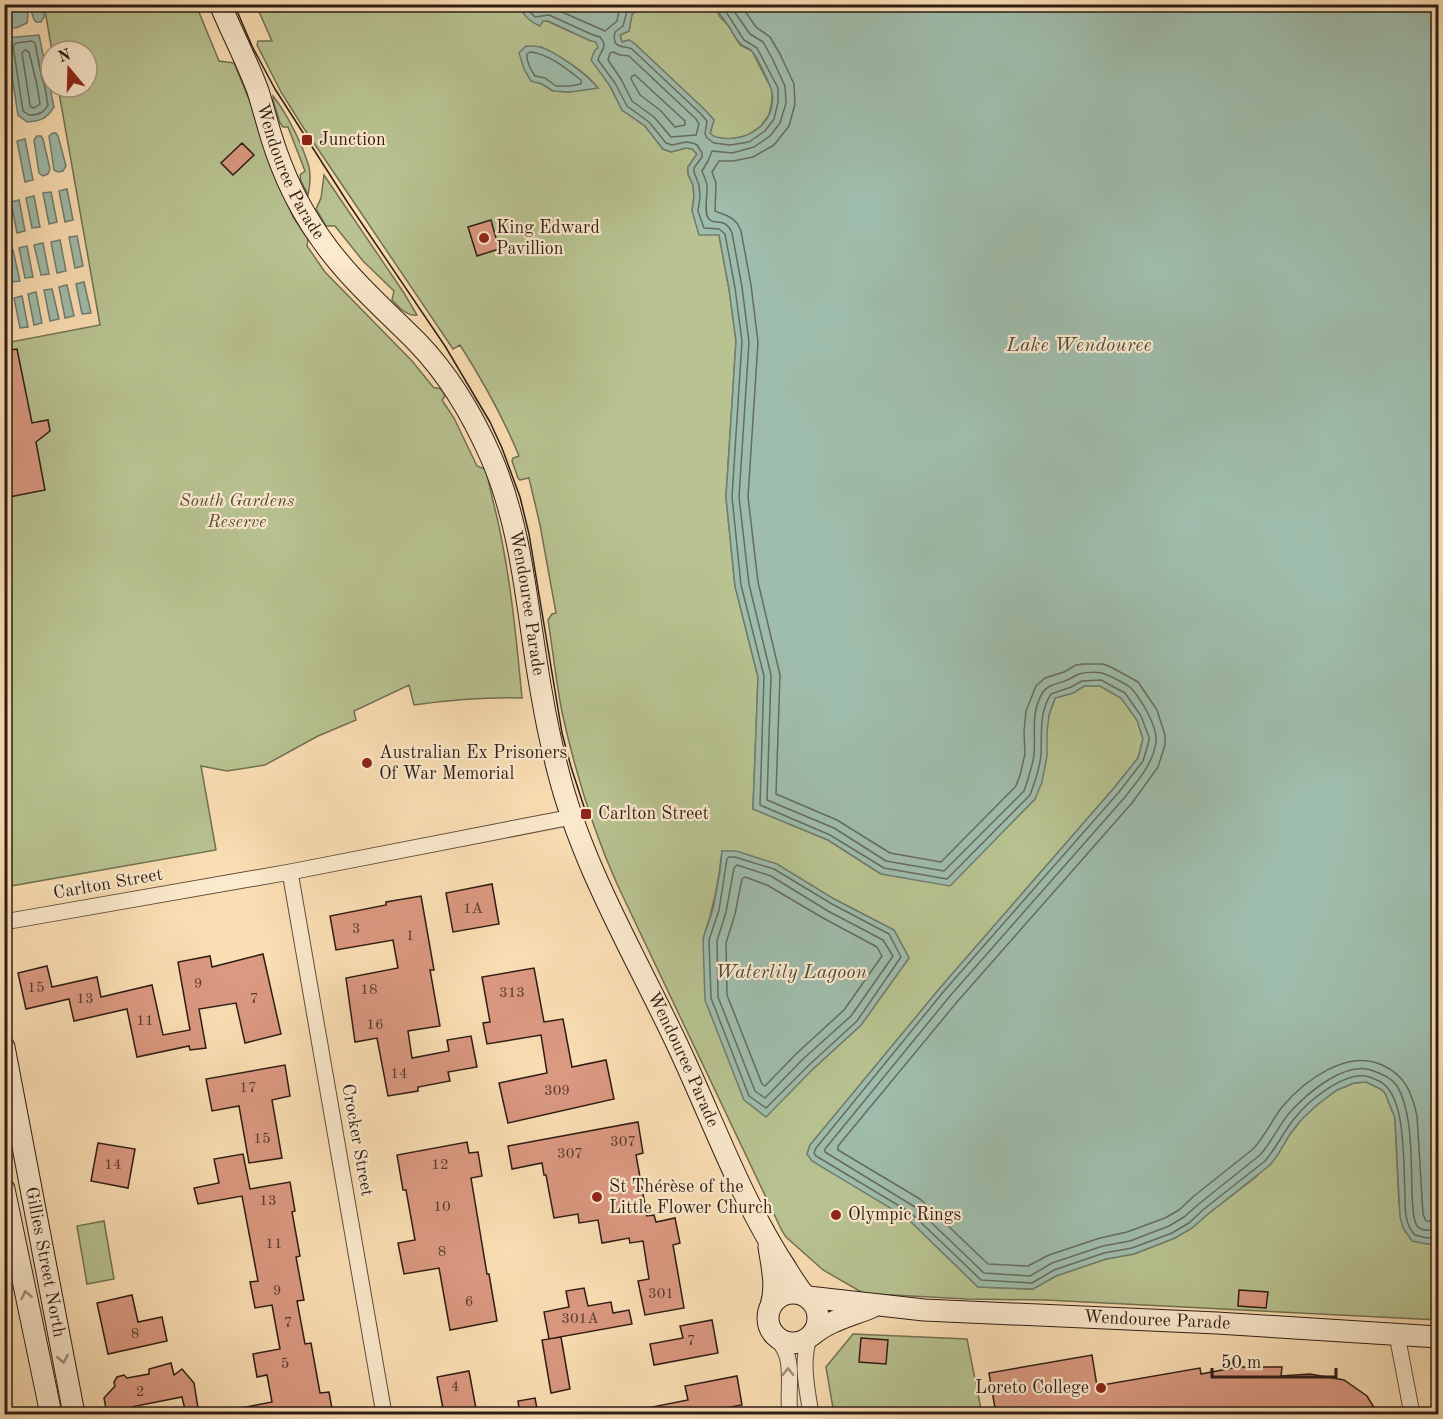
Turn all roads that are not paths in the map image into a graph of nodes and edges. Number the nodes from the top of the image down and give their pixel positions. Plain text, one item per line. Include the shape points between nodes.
1 (220, 4) edge
2 (572, 817) junction
3 (290, 872) junction
4 (4, 922) edge
5 (4, 1047) edge
6 (7, 1075) edge
7 (4, 1189) edge
8 (768, 1240) junction
9 (806, 1296) junction
10 (771, 1306) junction
11 (876, 1306) junction
12 (773, 1333) junction
13 (1397, 1335) junction
14 (810, 1337) junction
15 (1438, 1337) edge
16 (51, 1414) edge
17 (74, 1414) edge
18 (384, 1414) edge
19 (790, 1414) edge
20 (811, 1414) edge
21 (1412, 1414) edge

1 - 2 street, Wendouree Parade via 255,85 286,178 308,221 348,274 429,357 468,411 491,457 514,527 542,695
2 - 3 street, Carlton Street
2 - 8 street, Wendouree Parade via 601,889
3 - 4 street, Carlton Street
3 - 18 street, Crocker Street
5 - 6 street, Gillies Street North
6 -> 17 street, Gillies Street North
16 -> 7 street, Gillies Street North
8 - 9 street, Wendouree Parade
8 - 10 street, Wendouree Parade via 774,1284
9 - 10 street via 786,1294
9 - 11 street, Wendouree Parade
9 - 14 street via 816,1307 819,1319
10 - 12 street via 768,1320
11 - 13 street, Wendouree Parade
11 - 14 street, Wendouree Parade via 830,1323
12 - 14 street via 790,1343
19 -> 12 street via 788,1358
13 - 15 street, Wendouree Parade
13 - 21 street
14 - 20 street via 805,1358

